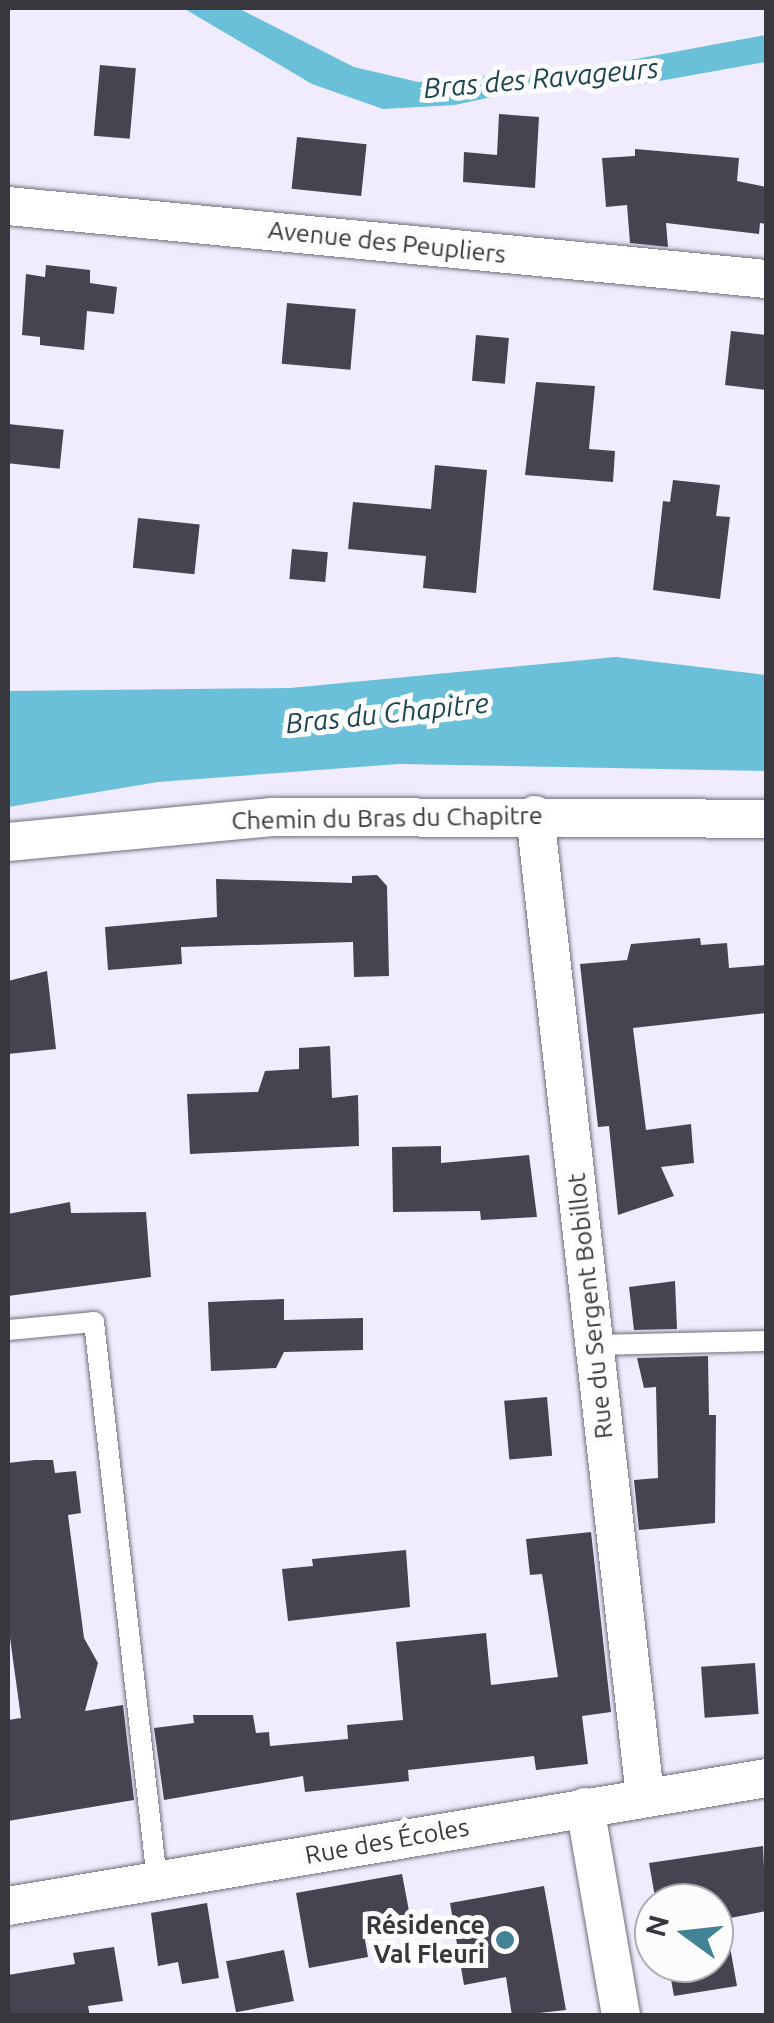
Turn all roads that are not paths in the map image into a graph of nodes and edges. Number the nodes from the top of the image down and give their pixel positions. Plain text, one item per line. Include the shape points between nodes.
1 (8, 206) edge
2 (766, 278) edge
3 (535, 815) junction
4 (766, 819) edge
5 (8, 842) edge
6 (8, 1330) edge
7 (766, 1341) edge
8 (594, 1345) junction
9 (766, 1778) edge
10 (646, 1796) junction
11 (586, 1807) junction
12 (157, 1880) junction
13 (8, 1906) edge
14 (620, 2016) edge

1 - 2 street, Avenue des Peupliers
3 - 4 street, Chemin du Bras du Chapitre
3 - 5 street, Chemin du Bras du Chapitre via 272,817
3 - 8 street, Rue du Sergent Bobillot
6 - 12 lane via 94,1322
7 - 8 lane
8 - 10 street, Rue du Sergent Bobillot
9 - 10 street, Rue des Écoles
10 - 11 street, Rue des Écoles
11 - 12 street, Rue des Écoles
11 - 14 street
12 - 13 street, Rue des Écoles

